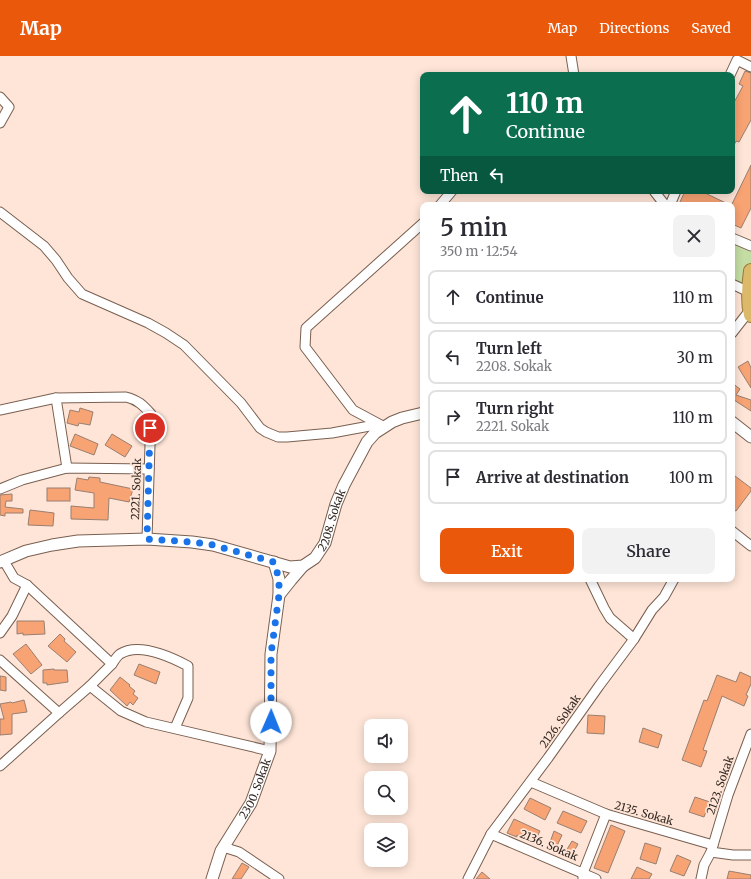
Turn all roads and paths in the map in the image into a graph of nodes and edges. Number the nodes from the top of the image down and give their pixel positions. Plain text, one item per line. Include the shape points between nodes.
1 (571, 56) edge
2 (751, 66) edge
3 (574, 72) edge
4 (731, 72) edge
5 (0, 97) edge
6 (0, 123) edge
7 (449, 194) edge
8 (657, 194) edge
9 (443, 202) edge
10 (663, 202) edge
11 (0, 212) edge
12 (420, 226) edge
13 (735, 239) edge
14 (751, 246) edge
15 (751, 271) edge
16 (735, 285) edge
17 (750, 292) junction
18 (750, 313) edge
19 (735, 330) edge
20 (56, 398) junction
21 (0, 410) edge
22 (420, 414) edge
23 (735, 424) edge
24 (384, 426) junction
25 (751, 437) edge
26 (67, 468) junction
27 (149, 468) junction
28 (0, 489) edge
29 (735, 533) edge
30 (147, 539) junction
31 (751, 546) edge
32 (2, 562) edge
33 (282, 565) junction
34 (303, 566) junction
35 (291, 580) junction
36 (591, 582) edge
37 (672, 582) edge
38 (27, 585) junction
39 (279, 595) junction
40 (0, 633) edge
41 (634, 639) junction
42 (0, 660) edge
43 (112, 664) junction
44 (90, 686) junction
45 (59, 713) junction
46 (175, 728) junction
47 (751, 734) edge
48 (270, 751) junction
49 (1, 764) edge
50 (531, 782) junction
51 (606, 814) junction
52 (491, 834) junction
53 (223, 847) junction
54 (712, 848) junction
55 (751, 856) edge
56 (583, 876) edge
57 (212, 879) edge
58 (279, 879) edge
59 (468, 879) edge
60 (596, 879) edge
61 (701, 879) edge

1 - 3 street
2 - 4 street via 737,60
5 - 6 street via 9,107
7 - 9 street
8 - 10 street
11 - 24 street via 44,246 82,294 148,323 184,345 242,403 260,428 266,432 278,438 332,433 375,425
12 - 24 street via 306,328 305,347 353,410
13 - 14 street
15 - 17 highway
16 - 17 street
17 - 18 highway
18 - 19 street
20 - 21 street
20 - 26 street
20 - 27 street, 2221. Sokak via 135,399 151,414
22 - 24 street, 2208. Sokak
23 - 25 street
24 - 34 street, 2208. Sokak via 367,442 344,485 325,543 316,558
26 - 27 street
26 - 28 street via 22,480
27 - 30 street, 2221. Sokak
29 - 31 street
30 - 32 street via 78,541 52,545
30 - 33 street via 213,545
32 - 38 street via 14,578
33 - 34 street
33 - 35 street
33 - 39 street, 2300. Sokak
34 - 35 street, 2208. Sokak
35 - 39 street, 2208. Sokak
36 - 41 street via 610,618
37 - 41 street, 2126. Sokak
38 - 40 street via 12,616
38 - 43 street
39 - 48 street, 2300. Sokak via 271,654
41 - 50 street, 2126. Sokak
42 - 45 street
43 - 44 street
43 - 46 street via 120,655 133,649 148,651 188,666 188,698
44 - 45 street
44 - 46 street via 121,711 146,722
45 - 49 street
46 - 48 street
47 - 54 street, 2123. Sokak via 728,795
48 - 53 street, 2300. Sokak via 251,803
50 - 51 street
50 - 52 street, 2126. Sokak
51 - 54 street, 2135. Sokak
51 - 56 street, 2135. Sokak
52 - 56 street, 2136. Sokak
52 - 59 street, 2126. Sokak
53 - 57 street, 2300. Sokak
53 - 58 street via 239,852
54 - 55 street, 2135. Sokak
54 - 61 street, 2123. Sokak
56 - 60 street, 2136. Sokak

